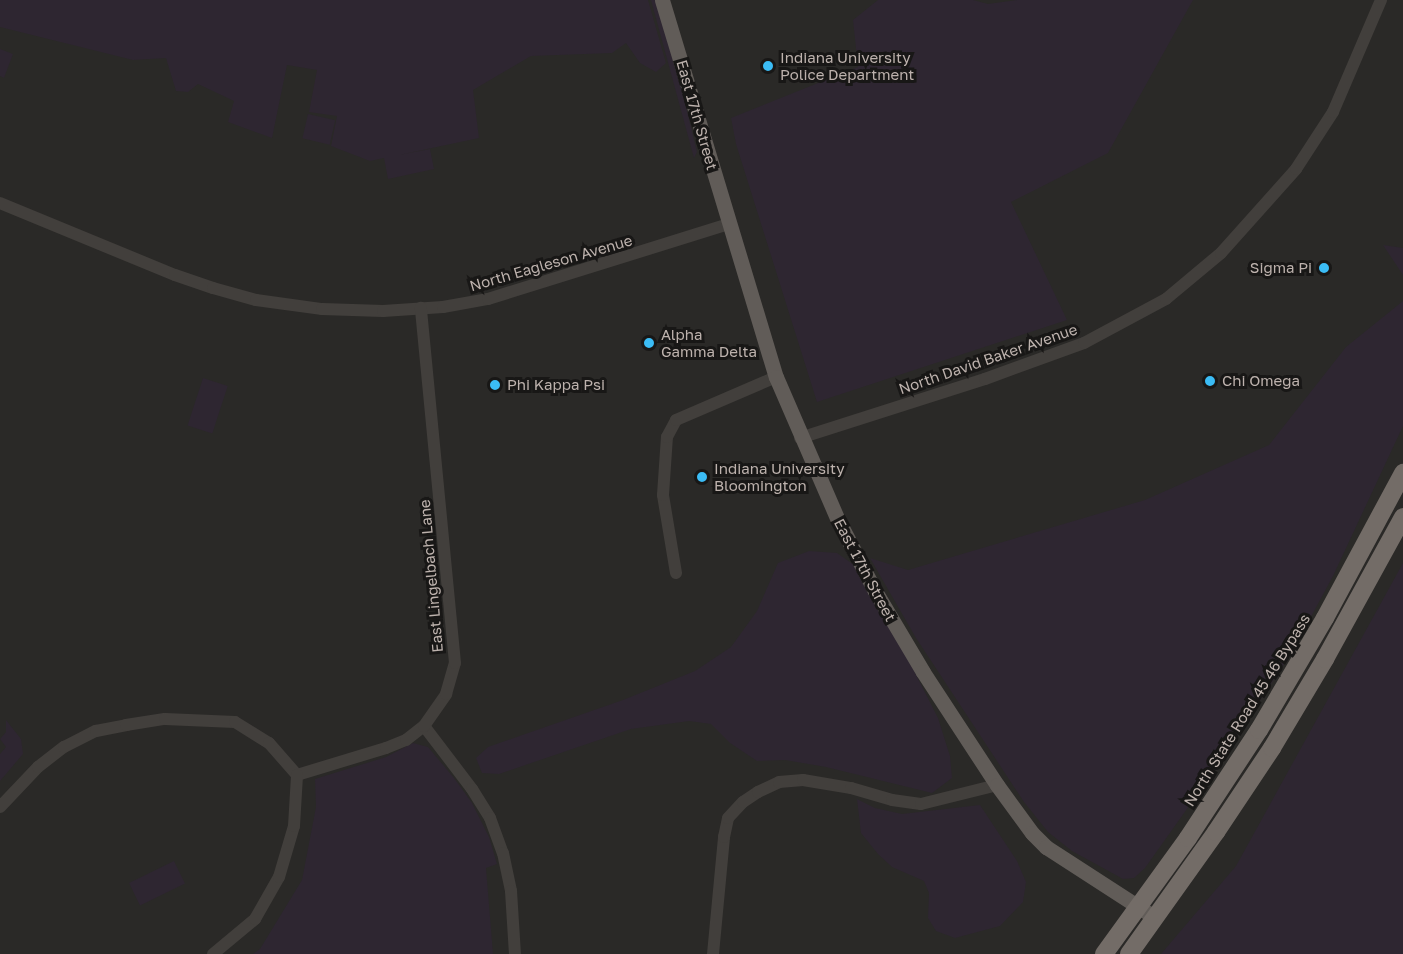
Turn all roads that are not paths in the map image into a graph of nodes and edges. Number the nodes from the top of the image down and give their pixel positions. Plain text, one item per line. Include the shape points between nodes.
1 (662, 0) edge
2 (1381, 0) edge
3 (0, 203) edge
4 (729, 224) junction
5 (421, 308) junction
6 (776, 377) junction
7 (800, 438) junction
8 (1403, 473) edge
9 (1403, 518) edge
10 (676, 573) dead end
11 (424, 726) junction
12 (297, 776) junction
13 (997, 785) junction
14 (0, 807) edge
15 (1138, 907) junction
16 (1156, 918) junction
17 (213, 954) edge
18 (514, 954) edge
19 (713, 954) edge
20 (1104, 954) edge
21 (1129, 954) edge

1 - 4 main road, East 17th Street
2 - 7 street, North David Baker Avenue via 1333,112 1296,169 1221,253 1166,299 1084,343
3 - 5 street, North Eagleson Avenue via 188,281 256,300 341,310
4 - 5 street, North Eagleson Avenue via 488,299
4 - 6 main road, East 17th Street
5 - 11 street, East Lingelbach Lane via 454,663 446,693
6 - 7 main road, East 17th Street
6 - 10 street via 676,420 667,436 663,495
7 - 13 main road, East 17th Street via 875,591
8 - 15 highway, North State Road 45 46 Bypass via 1282,693 1200,821
9 - 16 highway via 1290,718
11 - 12 street via 406,740 386,748
11 - 18 street via 490,818 511,891
12 - 14 street via 269,743 235,722 165,719 96,731 64,747 38,767
12 - 17 street via 294,826 279,877 255,919
13 - 15 main road, East 17th Street via 1046,847
13 - 19 street via 921,804 803,780 779,782 743,801 728,818 724,837
15 - 16 main road, East 17th Street
15 - 20 highway, North State Road 45 46 Bypass
16 - 21 highway

